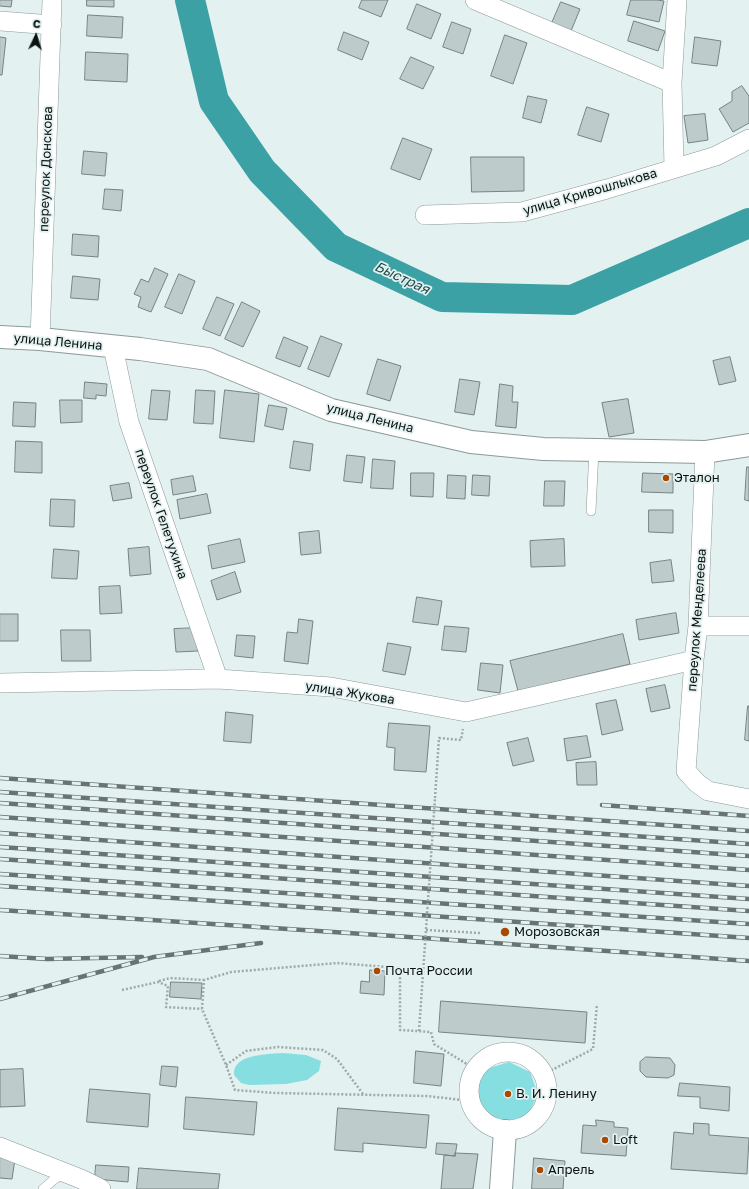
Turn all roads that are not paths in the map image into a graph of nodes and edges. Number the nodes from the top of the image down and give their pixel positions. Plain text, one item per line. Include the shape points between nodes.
1 (52, 0) edge
2 (475, 0) edge
3 (677, 0) edge
4 (0, 21) edge
5 (52, 25) junction
6 (672, 83) junction
7 (749, 138) edge
8 (674, 168) junction
9 (425, 215) dead end
10 (0, 337) edge
11 (40, 338) junction
12 (113, 347) junction
13 (749, 444) edge
14 (594, 450) junction
15 (706, 452) junction
16 (591, 511) dead end
17 (698, 626) junction
18 (749, 626) edge
19 (694, 660) junction
20 (218, 679) junction
21 (0, 683) edge
22 (749, 799) edge
23 (505, 1131) junction
24 (0, 1147) edge
25 (62, 1172) junction
26 (43, 1189) edge
27 (101, 1189) edge
28 (501, 1189) edge

1 - 5 street, переулок Донскова
2 - 6 street
3 - 6 street
4 - 5 street
5 - 11 street, переулок Донскова
6 - 8 street
7 - 8 street, улица Кривошлыкова via 716,156
8 - 9 street, улица Кривошлыкова via 522,212
10 - 11 street, улица Ленина
11 - 12 street, улица Ленина
12 - 14 street, улица Ленина via 208,359 331,410 471,442 543,449
12 - 20 street, переулок Гелетухина via 129,422
13 - 15 street, улица Ленина
14 - 15 street, улица Ленина
14 - 16 lane
15 - 17 street, переулок Менделеева
17 - 18 street
17 - 19 street, переулок Менделеева
19 - 20 street, улица Жукова via 466,712 330,687
19 - 22 street, переулок Менделеева via 686,771 708,791
20 - 21 street, улица Жукова
23 - 23 street via 525,1127 541,1113 548,1094 544,1074 530,1058 511,1052 491,1056 475,1069 468,1089 472,1109 486,1124
23 - 28 street
24 - 25 street
25 - 26 lane
25 - 27 street

